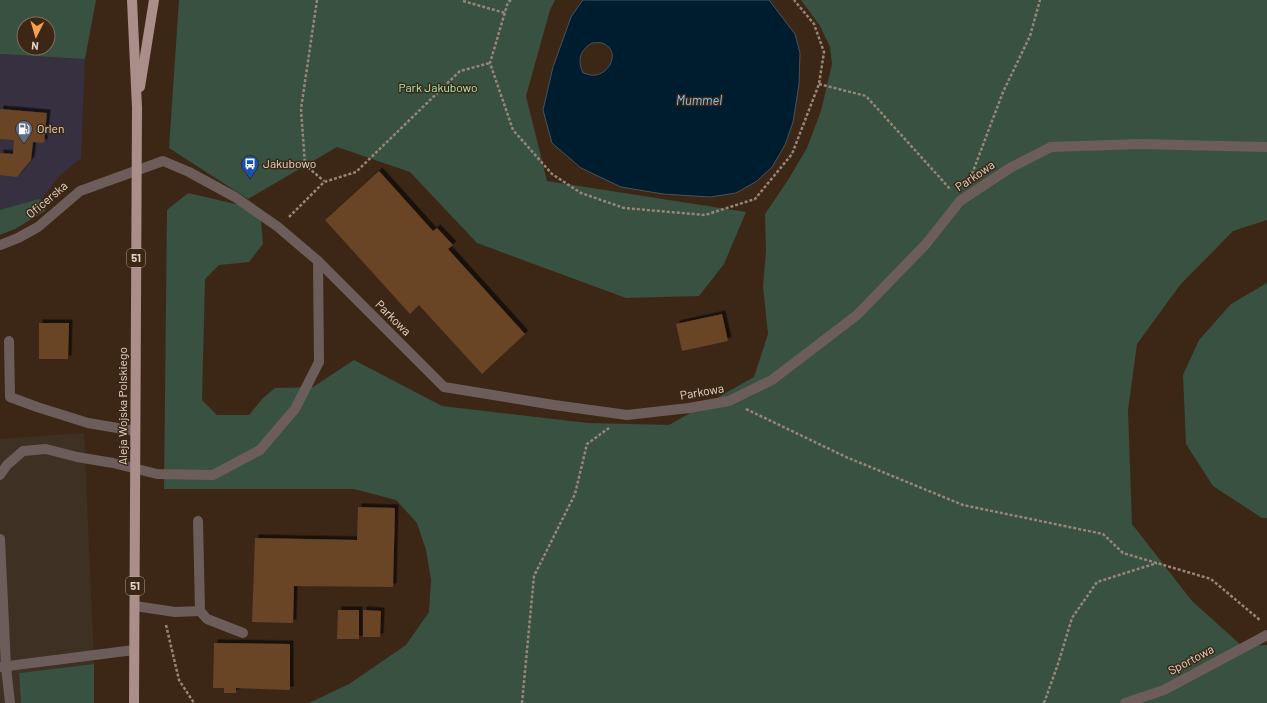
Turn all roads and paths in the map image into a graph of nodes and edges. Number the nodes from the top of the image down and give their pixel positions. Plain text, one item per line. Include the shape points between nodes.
1 (132, 0) edge
2 (154, 0) edge
3 (317, 0) edge
4 (511, 0) edge
5 (794, 0) edge
6 (1040, 0) edge
7 (463, 1) dead end
8 (508, 1) edge
9 (505, 13) junction
10 (490, 63) junction
11 (819, 84) junction
12 (137, 108) junction
13 (1267, 147) edge
14 (136, 172) junction
15 (971, 176) dead end
16 (324, 182) junction
17 (960, 201) junction
18 (278, 227) junction
19 (0, 245) edge
20 (318, 261) junction
21 (9, 341) dead end
22 (729, 401) junction
23 (627, 414) junction
24 (135, 431) junction
25 (136, 469) junction
26 (0, 473) edge
27 (198, 521) dead end
28 (0, 538) edge
29 (1158, 562) junction
30 (135, 606) junction
31 (162, 610) junction
32 (200, 612) junction
33 (1262, 622) dead end
34 (243, 633) dead end
35 (1267, 635) edge
36 (134, 650) junction
37 (3, 667) edge
38 (10, 703) edge
39 (134, 703) edge
40 (194, 703) edge
41 (522, 703) edge
42 (1044, 703) edge
43 (1125, 703) edge

1 - 12 main road, Aleja Wojska Polskiego / 51
2 - 12 main road, Aleja Wojska Polskiego / 51
3 - 16 path via 301,109 305,165
4 - 8 path
5 - 11 path via 814,24 824,52
6 - 15 path via 1030,36 1003,92
7 - 9 path
8 - 9 path
9 - 10 path
10 - 11 path via 513,130 552,174 581,193 624,208 704,216 755,199 792,154
10 - 16 path via 460,71 356,172
11 - 17 path via 866,96
12 - 14 main road, Aleja Wojska Polskiego / 51
13 - 17 street, Parkowa via 1139,144 1051,147 1010,168
14 - 18 street, Parkowa via 163,161 235,197
14 - 19 street, Oficerska via 80,191 38,227
14 - 24 main road, Aleja Wojska Polskiego / 51
16 - 18 path
17 - 22 street, Parkowa via 926,244 857,315 772,380
18 - 20 street, Parkowa
20 - 23 street, Parkowa via 444,387
20 - 25 street via 319,362 295,409 260,450 213,475 156,474
21 - 24 street via 10,397 88,423
22 - 23 street, Parkowa via 690,408
22 - 29 path via 846,457 963,505 1104,534 1123,553
23 - 41 path via 587,444 575,494 534,576
24 - 25 main road, Aleja Wojska Polskiego / 51
25 - 26 street via 46,449 23,451
25 - 30 main road, Aleja Wojska Polskiego / 51
27 - 32 street
28 - 37 street
29 - 33 path via 1211,579
29 - 42 path via 1097,582 1072,618
30 - 31 street
30 - 36 main road, Aleja Wojska Polskiego / 51
31 - 32 street
31 - 40 path via 179,680
32 - 34 street via 207,619
35 - 43 street, Sportowa via 1164,690
36 - 37 street
36 - 39 main road, Aleja Wojska Polskiego / 51
37 - 38 street

